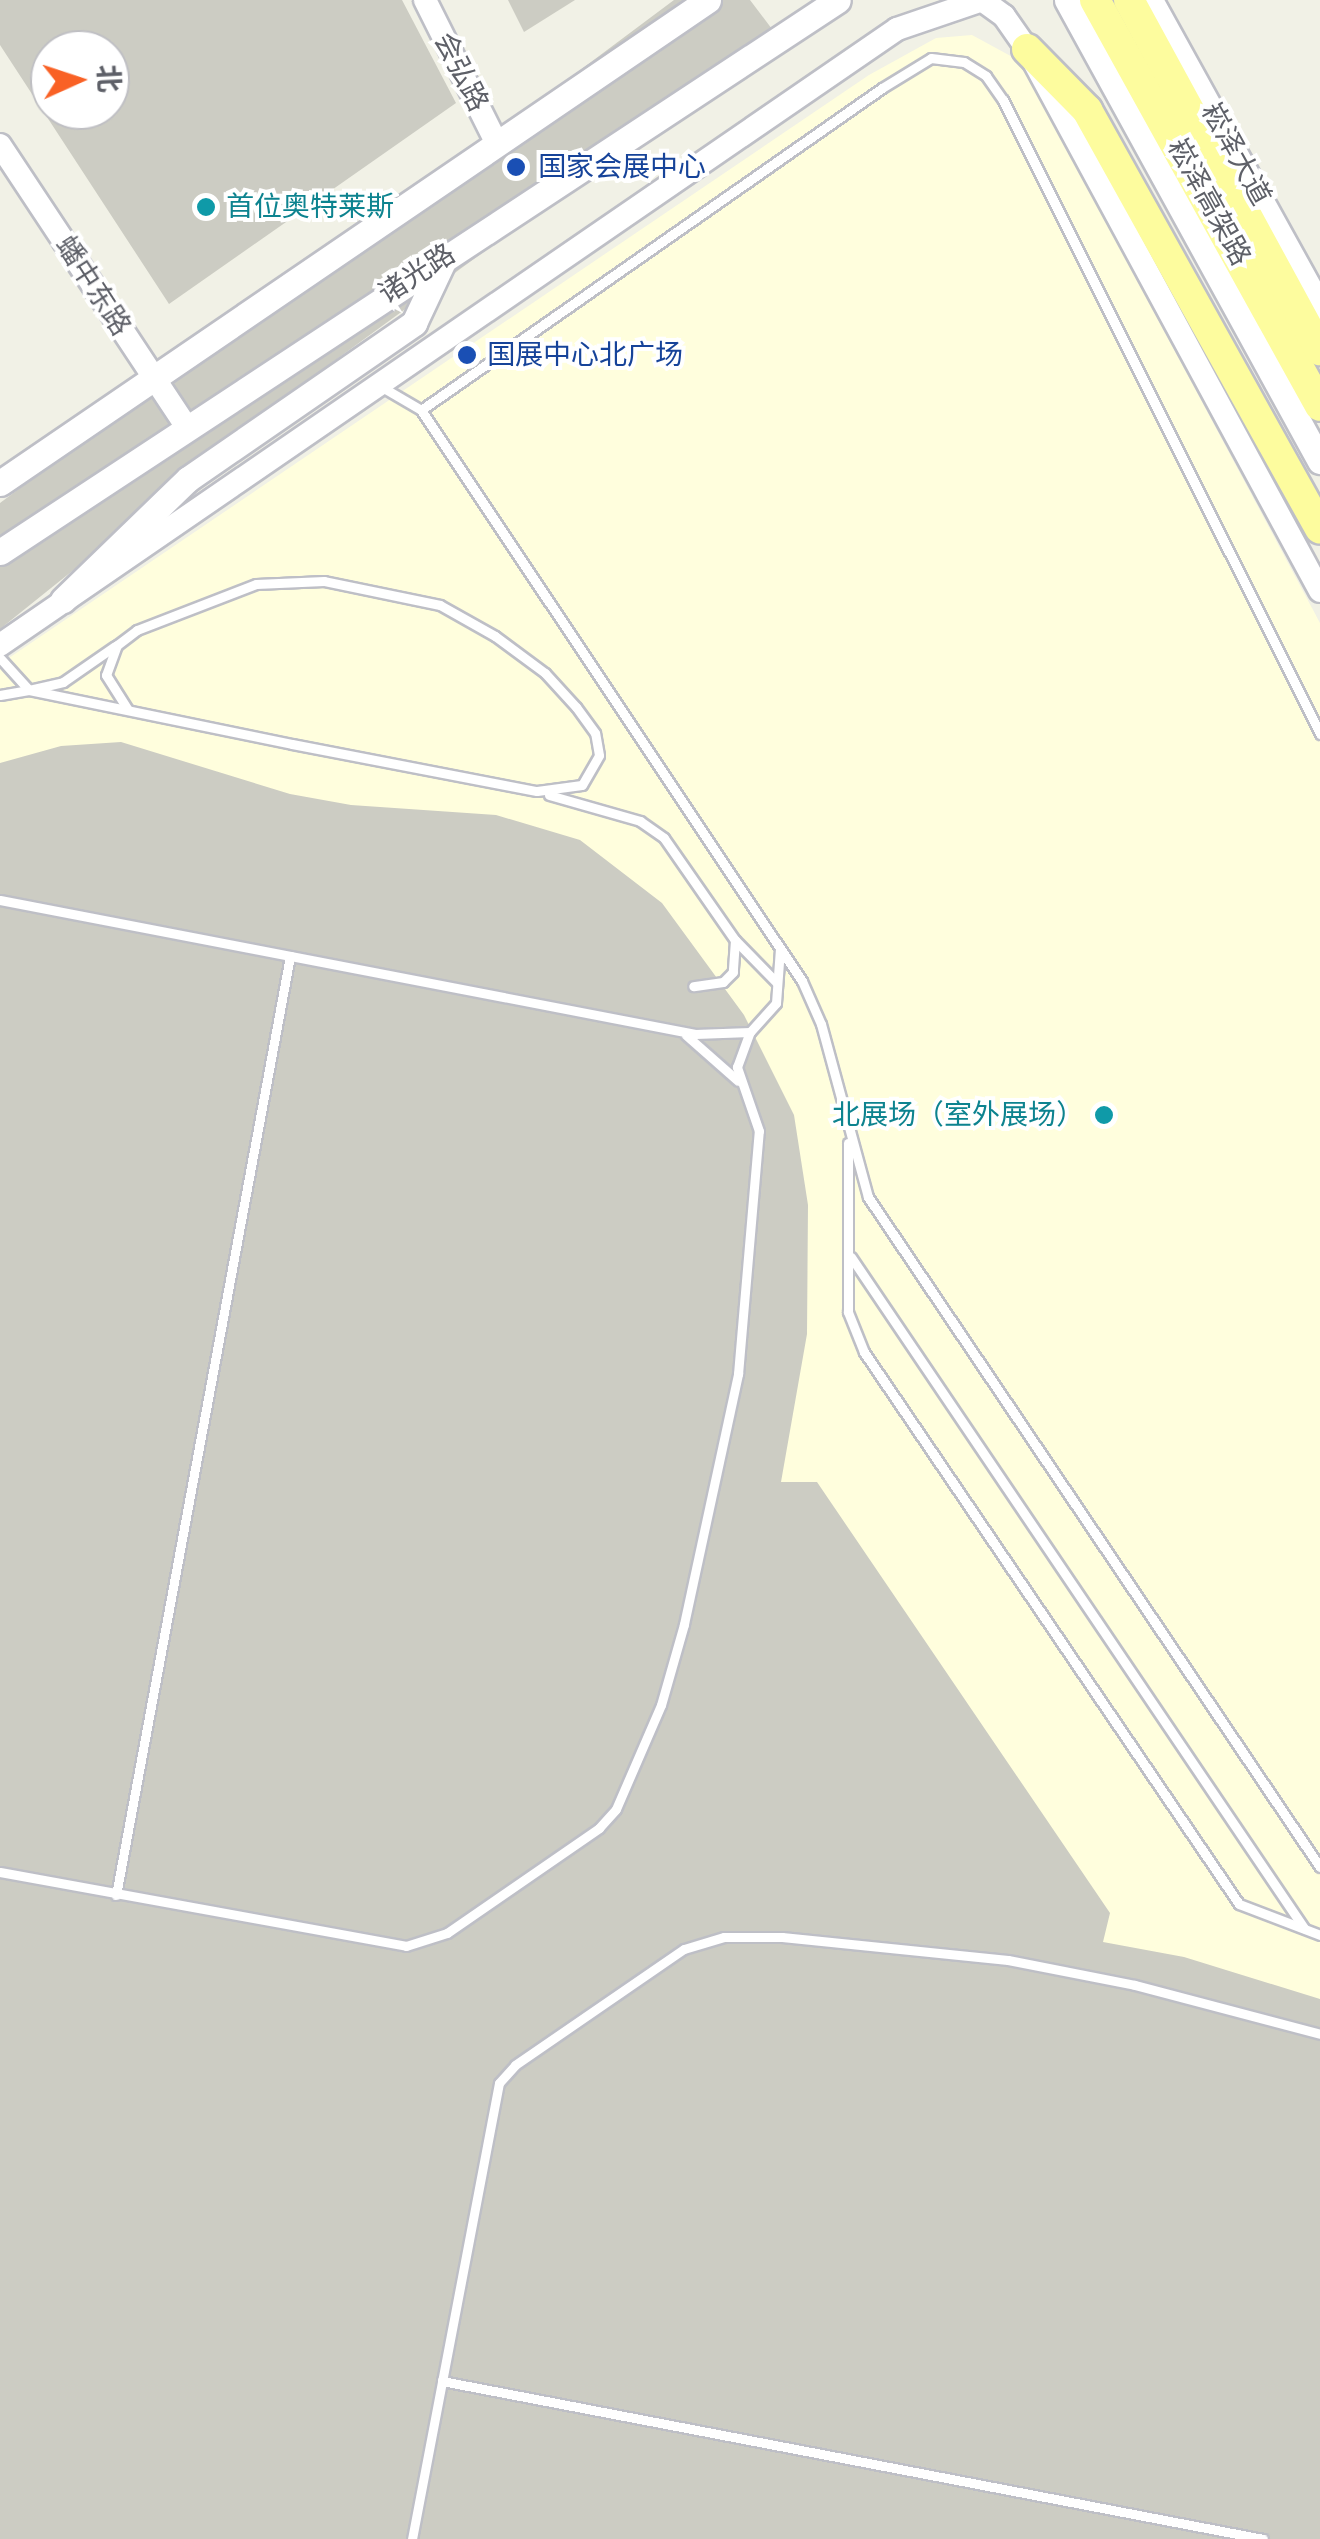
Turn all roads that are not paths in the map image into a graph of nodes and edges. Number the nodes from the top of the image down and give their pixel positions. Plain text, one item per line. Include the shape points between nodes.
1 (425, 0) edge
2 (708, 0) edge
3 (838, 0) edge
4 (1066, 0) edge
5 (1095, 0) edge
6 (1128, 0) edge
7 (1150, 0) edge
8 (1027, 49) junction
9 (497, 144) junction
10 (0, 145) edge
11 (446, 255) junction
12 (1320, 308) edge
13 (1320, 350) edge
14 (154, 378) junction
15 (378, 384) junction
16 (1320, 406) edge
17 (421, 410) junction
18 (186, 426) junction
19 (1320, 462) edge
20 (0, 483) edge
21 (1320, 529) edge
22 (0, 552) edge
23 (1320, 591) edge
24 (63, 600) junction
25 (0, 645) edge
26 (117, 645) junction
27 (0, 658) edge
28 (28, 690) junction
29 (0, 695) edge
30 (128, 710) junction
31 (1320, 734) edge
32 (536, 791) junction
33 (0, 900) edge
34 (734, 940) junction
35 (780, 949) junction
36 (290, 956) junction
37 (776, 982) junction
38 (693, 986) dead end
39 (665, 1028) junction
40 (750, 1032) junction
41 (741, 1085) junction
42 (846, 1120) junction
43 (851, 1257) junction
44 (1320, 1868) edge
45 (0, 1872) edge
46 (116, 1894) junction
47 (1304, 1928) junction
48 (1320, 1935) edge
49 (1320, 2034) edge
50 (442, 2381) junction
51 (412, 2539) edge
52 (1263, 2539) edge

1 - 9 street, 会弘路
2 - 9 main road
3 - 11 main road, 诸光路
4 - 19 main road
5 - 16 highway, 崧泽高架路
6 - 13 highway, 崧泽高架路
7 - 12 main road, 崧泽大道
8 - 15 street via 1004,16 982,0 897,29
8 - 21 highway via 1087,110
8 - 23 street
9 - 14 main road
10 - 14 street, 蟠中东路
11 - 18 main road, 诸光路
11 - 24 main road via 414,323 188,479
14 - 18 street, 蟠中东路
14 - 20 main road
15 - 17 lane
15 - 24 street
17 - 31 lane via 882,88 932,58 964,62 986,76 1003,100
17 - 35 lane
18 - 22 main road, 诸光路
24 - 25 street
26 - 28 lane via 63,682
26 - 30 lane via 106,676
26 - 32 lane via 166,614 256,584 324,581 440,605 545,673 594,733 596,769 582,785
27 - 28 lane
28 - 29 lane
28 - 30 lane
30 - 32 lane
32 - 34 lane via 654,828
33 - 36 lane
34 - 37 lane
34 - 38 lane via 733,972 723,982
35 - 37 lane
35 - 42 lane via 821,1024
36 - 39 lane
36 - 46 lane
37 - 40 lane via 776,1003
39 - 40 lane via 725,1038
39 - 41 lane via 704,1046
40 - 41 lane via 740,1050
41 - 46 lane via 759,1131 738,1374 684,1624 661,1705 616,1810 446,1933 406,1946
42 - 43 lane
42 - 44 lane via 859,1176 885,1226
43 - 47 lane
43 - 47 lane via 848,1312 864,1352 1240,1904
45 - 46 lane
47 - 48 lane
49 - 50 lane via 1008,1960 782,1936 724,1937 684,1949 515,2064 499,2083
50 - 51 lane
50 - 52 lane

